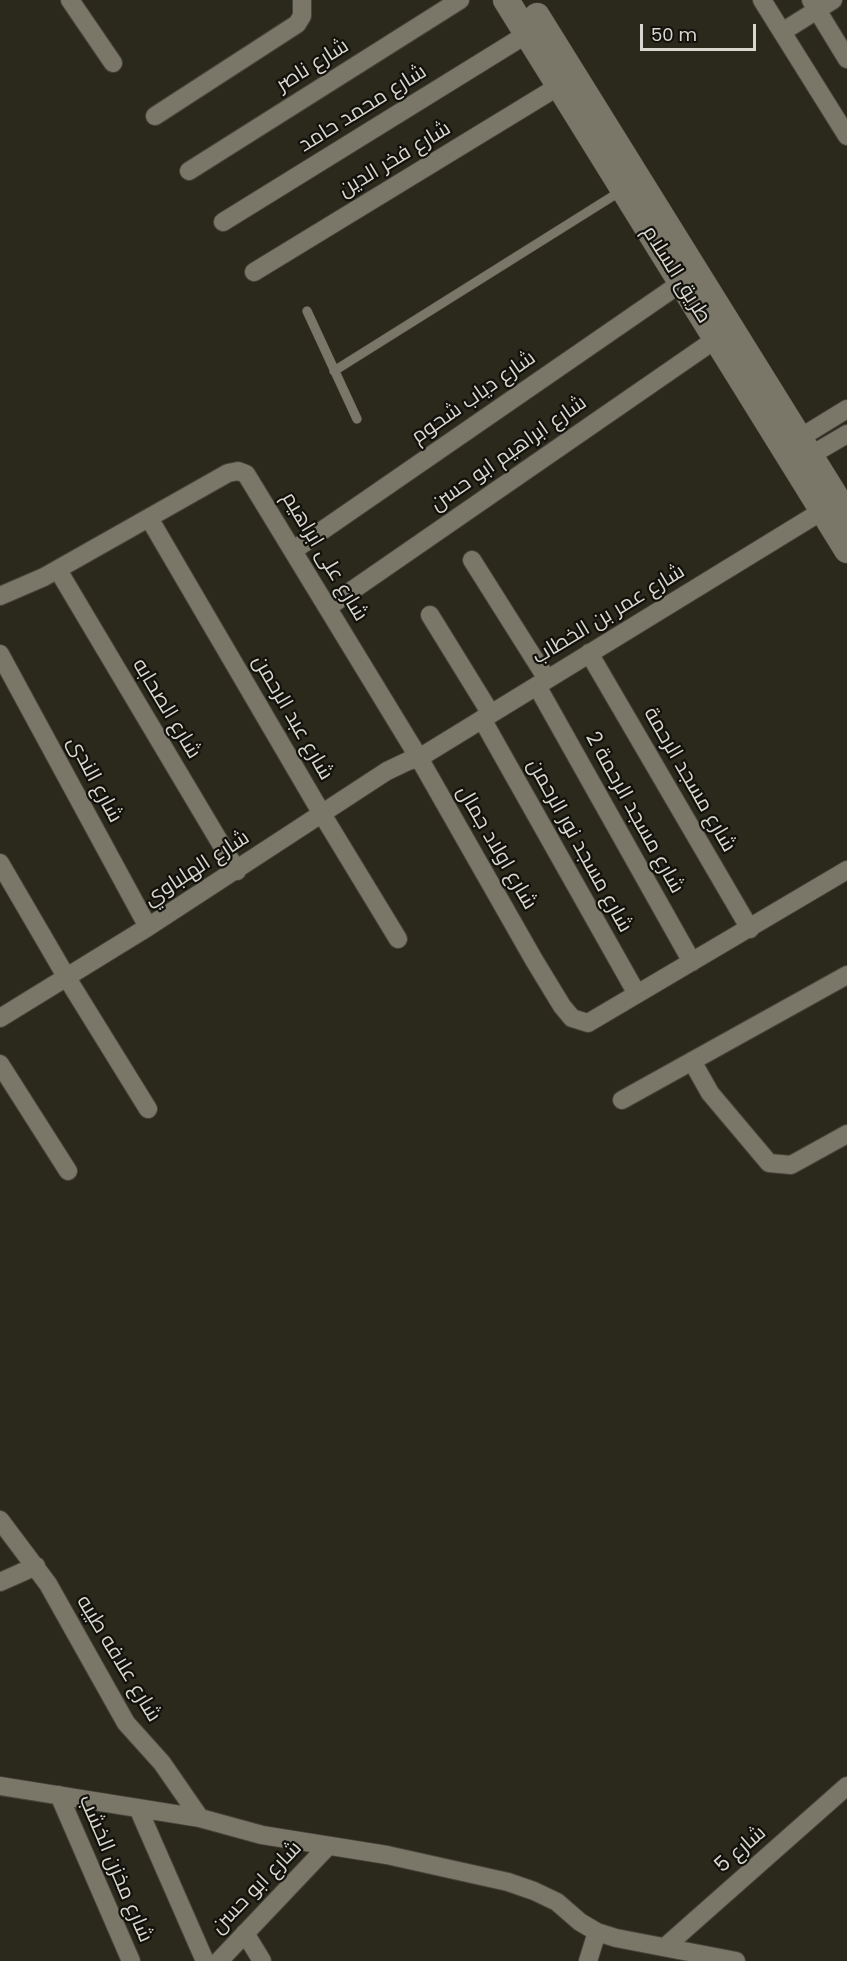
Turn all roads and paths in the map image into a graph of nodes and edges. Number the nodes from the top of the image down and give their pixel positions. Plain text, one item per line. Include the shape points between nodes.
1 (70, 0) edge
2 (302, 0) edge
3 (460, 0) edge
4 (506, 0) edge
5 (527, 0) edge
6 (762, 0) edge
7 (834, 0) edge
8 (814, 5) edge
9 (782, 32) junction
10 (527, 34) junction
11 (847, 59) edge
12 (113, 63) dead end
13 (559, 86) junction
14 (155, 116) dead end
15 (847, 136) edge
16 (189, 171) dead end
17 (623, 190) junction
18 (223, 222) dead end
19 (254, 272) dead end
20 (681, 283) junction
21 (307, 311) dead end
22 (716, 339) junction
23 (334, 371) junction
24 (847, 409) edge
25 (357, 419) dead end
26 (847, 434) edge
27 (797, 452) junction
28 (835, 513) edge
29 (149, 518) junction
30 (294, 550) junction
31 (847, 550) edge
32 (472, 560) dead end
33 (58, 570) junction
34 (0, 596) edge
35 (328, 607) junction
36 (430, 615) dead end
37 (590, 653) junction
38 (0, 654) edge
39 (542, 682) junction
40 (486, 717) junction
41 (419, 758) junction
42 (322, 814) junction
43 (0, 863) edge
44 (847, 870) edge
45 (237, 871) junction
46 (148, 927) junction
47 (750, 928) junction
48 (398, 939) dead end
49 (692, 962) junction
50 (847, 975) edge
51 (67, 978) junction
52 (637, 994) junction
53 (0, 1018) edge
54 (692, 1061) junction
55 (0, 1064) edge
56 (622, 1100) dead end
57 (148, 1109) dead end
58 (847, 1134) edge
59 (68, 1172) dead end
60 (0, 1520) edge
61 (36, 1566) junction
62 (0, 1582) edge
63 (0, 1786) edge
64 (847, 1786) edge
65 (59, 1795) junction
66 (138, 1808) junction
67 (200, 1818) junction
68 (328, 1846) junction
69 (597, 1932) junction
70 (245, 1933) junction
71 (665, 1947) junction
72 (131, 1961) edge
73 (204, 1961) edge
74 (219, 1961) edge
75 (262, 1961) edge
76 (588, 1961) edge
77 (736, 1961) edge

1 - 12 street
2 - 14 street via 302,16 297,24
3 - 16 street, شارع ناصر
4 - 10 main road, طريق السلام
5 - 27 main road, طريق السلام
6 - 9 street
7 - 8 street
8 - 9 street
8 - 11 street
9 - 15 street
10 - 13 main road, طريق السلام
10 - 18 street, شارع محمد حامد
13 - 17 main road, طريق السلام
13 - 19 street, شارع فخر الدين
17 - 20 main road, طريق السلام
17 - 23 lane
20 - 22 main road, طريق السلام
20 - 30 street, شارع دياب شحوم
21 - 23 lane
22 - 27 main road, طريق السلام
22 - 35 street, شارع ابراهيم ابو حسن
23 - 25 lane
24 - 27 street
26 - 27 street
27 - 28 main road, طريق السلام
28 - 31 main road, طريق السلام
28 - 37 street, شارع عمر بن الخطاب
29 - 30 street, شارع على ابراهيم via 238,471 246,474
29 - 33 street, شارع على ابراهيم
29 - 42 street, شارع عبد الرحمن
30 - 35 street, شارع على ابراهيم
32 - 39 street, شارع مسجد الرحمة 2
33 - 34 street, شارع على ابراهيم
33 - 45 street, شارع الصحابه
35 - 41 street, شارع على ابراهيم
36 - 40 street, شارع مسجد نور الرحمن
37 - 39 street, شارع عمر بن الخطاب
37 - 47 street, شارع مسجد الرحمة
38 - 46 street, شارع الندى
39 - 40 street, شارع عمر بن الخطاب
39 - 49 street, شارع مسجد الرحمة 2
40 - 41 street, شارع عمر بن الخطاب
40 - 52 street, شارع مسجد نور الرحمن
41 - 42 street, شارع الهلباوي via 387,771
41 - 52 street, شارع اولاد جمال via 534,960 573,1018 588,1023
42 - 45 street, شارع الهلباوي
42 - 48 street, شارع عبد الرحمن
43 - 51 street
44 - 47 street
45 - 46 street, شارع الهلباوي
46 - 51 street, شارع الهلباوي
47 - 49 street
49 - 52 street
50 - 54 street
51 - 53 street, شارع الهلباوي
51 - 57 street
54 - 56 street
54 - 58 street via 710,1093 769,1163 791,1164
55 - 59 street
60 - 61 street, شارع علافه طيبه
61 - 62 street
61 - 67 street, شارع علافه طيبه via 126,1723 162,1764
63 - 65 street
64 - 71 street, شارع 5
65 - 66 street
65 - 72 street, شارع مخزن الخشب
66 - 67 street
66 - 73 street
67 - 68 street via 262,1835
68 - 69 street via 409,1860 534,1890
68 - 70 street, شارع ابو حسن
69 - 71 street
69 - 76 street
70 - 74 street, شارع ابو حسن
70 - 75 street
71 - 77 street

